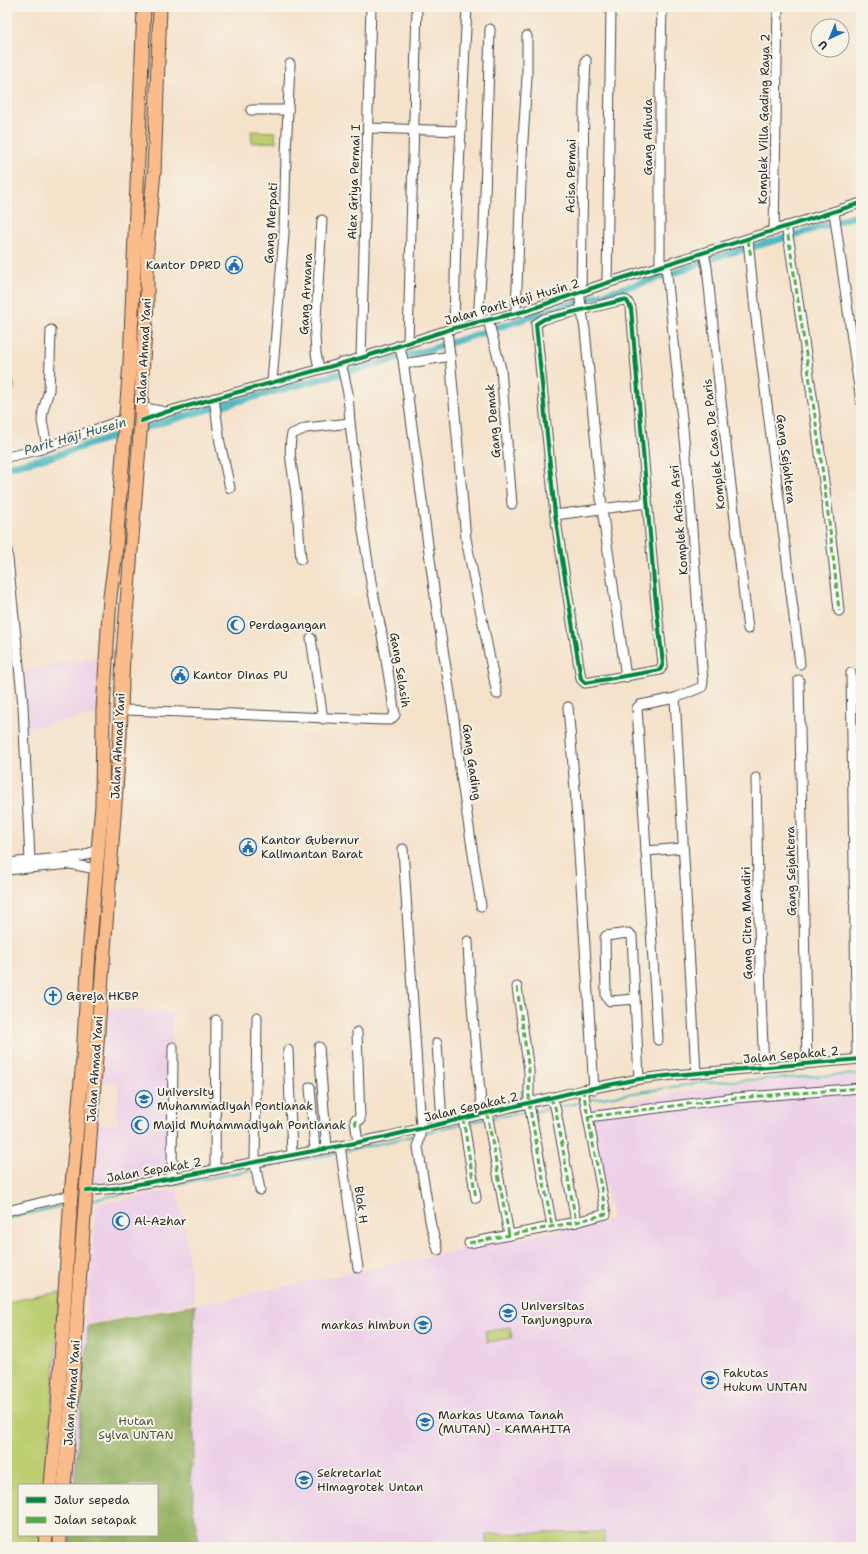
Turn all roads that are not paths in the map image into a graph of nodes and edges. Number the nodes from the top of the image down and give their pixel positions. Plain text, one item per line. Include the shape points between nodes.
1 (144, 7) edge
2 (160, 7) edge
3 (371, 7) edge
4 (417, 7) edge
5 (467, 7) edge
6 (611, 7) edge
7 (662, 7) edge
8 (778, 7) edge
9 (490, 29) dead end
10 (527, 36) dead end
11 (586, 60) dead end
12 (290, 64) dead end
13 (251, 110) dead end
14 (288, 110) junction
15 (368, 128) junction
16 (415, 130) junction
17 (461, 132) junction
18 (138, 168) junction
19 (154, 169) junction
20 (861, 203) edge
21 (834, 214) junction
22 (322, 220) dead end
23 (786, 228) junction
24 (774, 231) junction
25 (748, 241) junction
26 (704, 255) junction
27 (664, 267) junction
28 (607, 283) junction
29 (669, 284) joint
30 (580, 294) junction
31 (582, 308) junction
32 (516, 312) junction
33 (485, 322) junction
34 (51, 330) dead end
35 (449, 335) junction
36 (403, 352) junction
37 (450, 356) junction
38 (361, 358) junction
39 (341, 366) junction
40 (319, 369) junction
41 (272, 382) junction
42 (214, 399) junction
43 (861, 402) edge
44 (141, 407) junction
45 (166, 412) junction
46 (350, 423) junction
47 (140, 427) junction
48 (124, 429) junction
49 (47, 446) junction
50 (7, 457) edge
51 (230, 488) dead end
52 (647, 503) junction
53 (512, 504) dead end
54 (602, 509) junction
55 (555, 515) junction
56 (7, 550) edge
57 (301, 559) dead end
58 (839, 611) dead end
59 (748, 629) dead end
60 (311, 638) dead end
61 (107, 653) junction
62 (123, 654) junction
63 (800, 664) dead end
64 (851, 673) dead end
65 (626, 677) junction
66 (799, 680) dead end
67 (497, 694) dead end
68 (675, 698) junction
69 (568, 707) dead end
70 (120, 710) junction
71 (323, 718) junction
72 (756, 778) dead end
73 (683, 848) junction
74 (98, 849) junction
75 (403, 849) dead end
76 (646, 851) junction
77 (30, 860) junction
78 (7, 863) edge
79 (40, 864) junction
80 (96, 869) junction
81 (7, 870) edge
82 (481, 906) dead end
83 (468, 941) dead end
84 (517, 987) dead end
85 (635, 999) junction
86 (257, 1016) dead end
87 (216, 1020) dead end
88 (356, 1032) dead end
89 (658, 1040) dead end
90 (437, 1043) dead end
91 (173, 1047) dead end
92 (320, 1047) dead end
93 (288, 1050) dead end
94 (859, 1059) edge
95 (807, 1063) junction
96 (764, 1067) junction
97 (696, 1073) junction
98 (639, 1079) junction
99 (310, 1087) dead end
100 (861, 1088) edge
101 (594, 1089) junction
102 (584, 1097) junction
103 (553, 1104) junction
104 (529, 1106) junction
105 (486, 1117) junction
106 (588, 1117) junction
107 (442, 1123) junction
108 (463, 1123) junction
109 (420, 1135) junction
110 (76, 1137) junction
111 (90, 1138) junction
112 (358, 1143) junction
113 (327, 1149) junction
114 (315, 1151) junction
115 (341, 1151) junction
116 (292, 1156) junction
117 (253, 1169) junction
118 (215, 1170) junction
119 (172, 1178) junction
120 (260, 1190) dead end
121 (87, 1193) junction
122 (476, 1198) dead end
123 (71, 1201) junction
124 (7, 1211) edge
125 (576, 1222) junction
126 (552, 1226) junction
127 (509, 1235) junction
128 (469, 1244) dead end
129 (438, 1250) dead end
130 (358, 1268) dead end
131 (51, 1484) edge
132 (64, 1484) edge
133 (46, 1536) edge
134 (60, 1536) edge
135 (45, 1547) edge
136 (60, 1547) edge

1 - 18 highway, Jalan Ahmad Yani
2 - 19 highway, Jalan Ahmad Yani
3 - 15 street, Alex Griya Permai I
4 - 16 street
5 - 17 street
6 - 28 street
7 - 27 street, Gang Alhuda via 660,98
8 - 24 street, Komplek Villa Gading Raya 2
9 - 33 street, Gang Demak via 484,228
10 - 32 street
11 - 30 street, Acisa Permai
12 - 14 street, Gang Merpati
13 - 14 street
14 - 41 street, Gang Merpati via 284,234
15 - 16 street
15 - 38 street, Alex Griya Permai I
16 - 17 street
16 - 36 street
17 - 35 street
18 - 19 highway
18 - 48 highway, Jalan Ahmad Yani via 130,362
19 - 44 highway, Jalan Ahmad Yani via 147,248 147,304
20 - 21 street, Jalan Parit Haji Husin 2
21 - 23 street, Jalan Parit Haji Husin 2
21 - 43 street
22 - 40 street, Gang Arwana via 315,335
23 - 24 street, Jalan Parit Haji Husin 2
23 - 58 street via 833,551
24 - 25 street, Jalan Parit Haji Husin 2
25 - 26 street, Jalan Parit Haji Husin 2
25 - 63 street, Gang Sejahtera
26 - 27 street, Jalan Parit Haji Husin 2
26 - 59 street, Komplek Casa De Paris via 708,268
27 - 28 street, Jalan Parit Haji Husin 2
27 - 29 street, Gang Alhuda
28 - 30 street, Jalan Parit Haji Husin 2
29 - 68 street, Komplek Acisa Asri via 689,487 703,682 702,687
30 - 31 street, Acisa Permai
30 - 32 street, Jalan Parit Haji Husin 2
31 - 52 street via 623,300 630,304
31 - 54 street, Acisa Permai
31 - 55 street via 544,319 536,324
32 - 33 street, Jalan Parit Haji Husin 2
33 - 35 street, Jalan Parit Haji Husin 2
33 - 53 street, Gang Demak via 492,336 501,369
34 - 49 street via 49,390 42,421
35 - 36 street, Jalan Parit Haji Husin 2
35 - 37 street
36 - 37 street
36 - 38 street, Jalan Parit Haji Husin 2
36 - 82 street, Gang Gading
37 - 67 street via 466,539
38 - 39 street, Jalan Parit Haji Husin 2
39 - 40 street, Jalan Parit Haji Husin 2
39 - 46 street, Gang Selasih via 348,393
40 - 41 street, Jalan Parit Haji Husin 2
41 - 42 street, Jalan Parit Haji Husin 2
42 - 45 street, Jalan Parit Haji Husin 2
42 - 51 street
44 - 45 street
44 - 47 highway, Jalan Ahmad Yani
45 - 47 street, Jalan Parit Haji Husin 2
46 - 57 street via 306,428 292,434 290,452
46 - 71 street, Gang Selasih via 368,564 395,715 390,720
47 - 62 highway, Jalan Ahmad Yani
48 - 49 street
48 - 61 highway, Jalan Ahmad Yani
49 - 50 street
52 - 54 street
52 - 65 street via 663,664 660,670
54 - 55 street
54 - 65 street, Acisa Permai
55 - 65 street via 581,679 585,684
56 - 77 street via 23,705
60 - 71 street
61 - 62 highway
61 - 74 highway, Jalan Ahmad Yani
62 - 70 highway, Jalan Ahmad Yani
64 - 94 street
66 - 95 street, Gang Sejahtera
68 - 73 street
68 - 76 street, Komplek Acisa Asri via 640,705 637,708
69 - 101 street
70 - 71 street, Gang Selasih
70 - 111 highway, Jalan Ahmad Yani
72 - 96 street, Gang Citra Mandiri
73 - 76 street
73 - 97 street
74 - 79 street via 83,856
74 - 80 highway, Jalan Ahmad Yani
75 - 109 street
76 - 89 street
77 - 78 street
77 - 79 street
79 - 80 street via 70,864
79 - 81 street
80 - 110 highway, Jalan Ahmad Yani
83 - 105 street via 470,986
84 - 104 street via 529,1071
85 - 85 street via 610,1001 606,996 606,936 628,933 632,936
85 - 98 street
86 - 117 street
87 - 118 street
88 - 112 street via 360,1092 360,1120 355,1120
90 - 107 street
91 - 119 street
92 - 113 street
93 - 116 street
94 - 95 street, Jalan Sepakat 2
95 - 96 street, Jalan Sepakat 2
96 - 97 street, Jalan Sepakat 2
97 - 98 street, Jalan Sepakat 2
98 - 101 street, Jalan Sepakat 2
99 - 114 street
100 - 106 street via 735,1098
101 - 102 street, Jalan Sepakat 2
102 - 103 street, Jalan Sepakat 2
102 - 106 street
103 - 104 street, Jalan Sepakat 2
103 - 125 street
104 - 105 street, Jalan Sepakat 2
104 - 126 street
105 - 108 street, Jalan Sepakat 2
105 - 127 street
106 - 125 street via 606,1214
107 - 108 street, Jalan Sepakat 2
107 - 109 street, Jalan Sepakat 2
108 - 122 street
109 - 112 street, Jalan Sepakat 2
109 - 129 street via 418,1147 431,1226
110 - 111 highway
110 - 123 highway, Jalan Ahmad Yani
111 - 121 highway, Jalan Ahmad Yani
112 - 115 street, Jalan Sepakat 2
113 - 114 street, Jalan Sepakat 2
113 - 115 street, Jalan Sepakat 2
114 - 116 street, Jalan Sepakat 2
115 - 130 street, Blok H
116 - 117 street, Jalan Sepakat 2
117 - 118 street, Jalan Sepakat 2
117 - 120 street
118 - 119 street, Jalan Sepakat 2 via 201,1176
119 - 121 street, Jalan Sepakat 2
121 - 132 highway, Jalan Ahmad Yani
123 - 124 street
123 - 131 highway, Jalan Ahmad Yani
125 - 126 street
126 - 127 street
127 - 128 street
133 - 135 highway
134 - 136 highway

